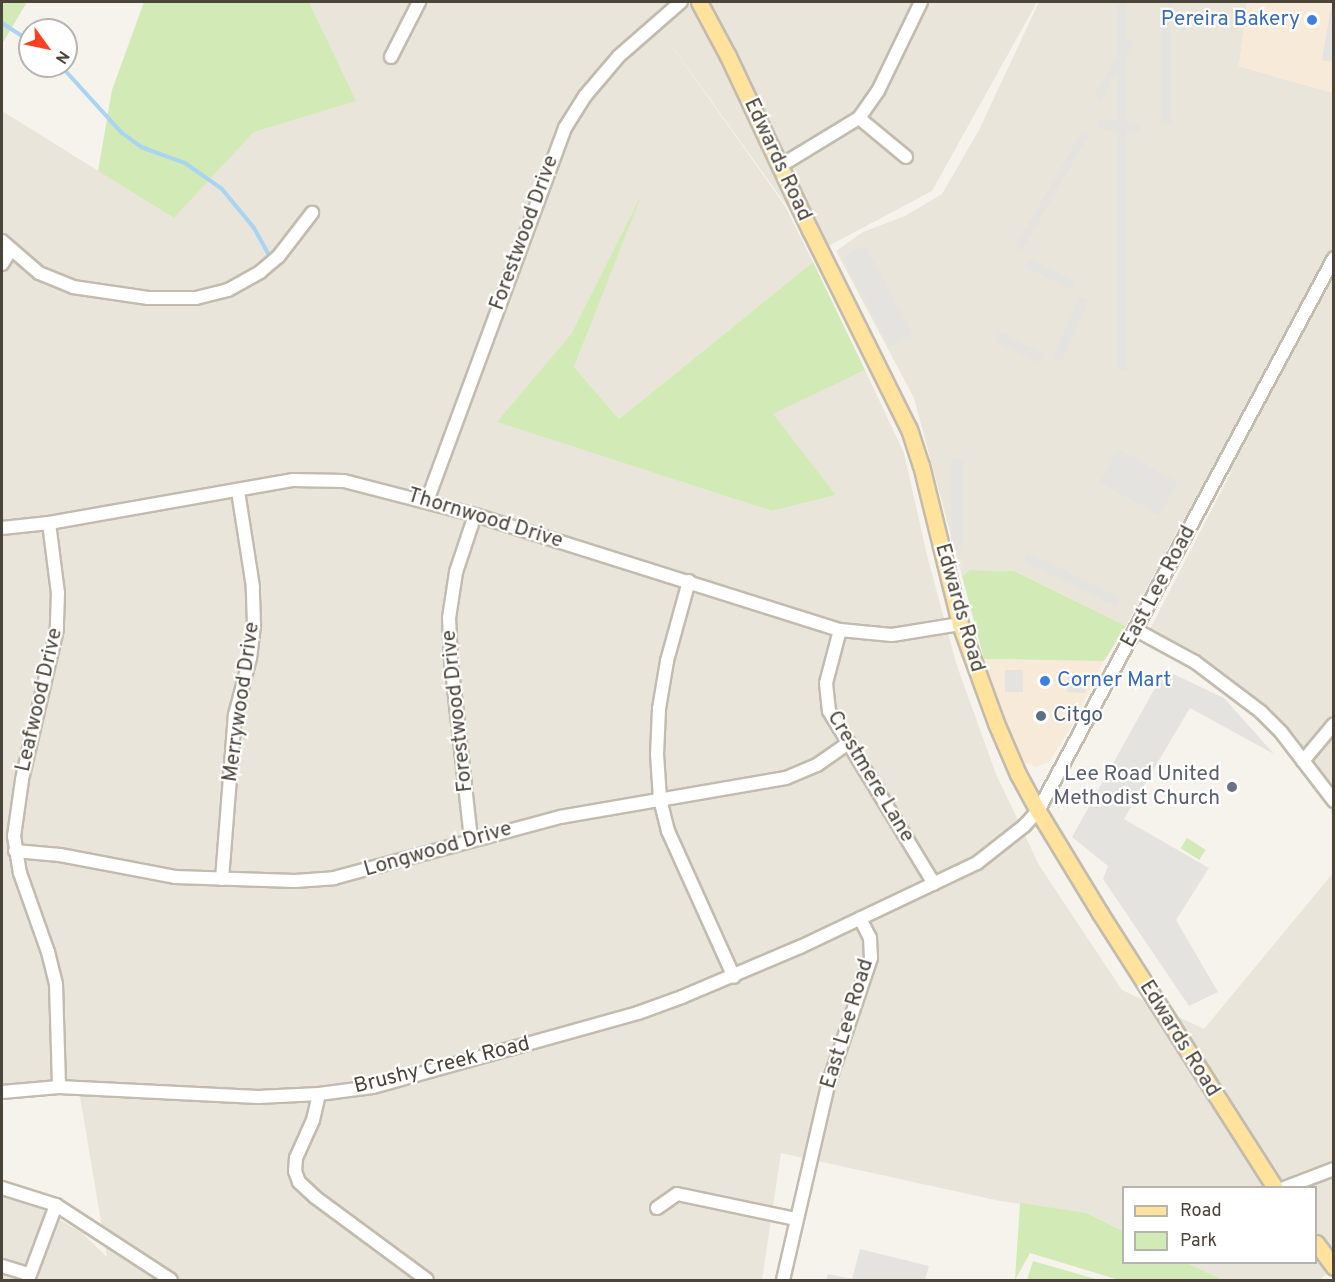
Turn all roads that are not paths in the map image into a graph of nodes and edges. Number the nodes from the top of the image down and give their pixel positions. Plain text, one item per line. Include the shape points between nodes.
1 (419, 2) edge
2 (681, 2) edge
3 (699, 2) edge
4 (921, 2) edge
5 (391, 57) dead end
6 (859, 118) junction
7 (906, 157) dead end
8 (780, 165) junction
9 (312, 213) dead end
10 (2, 241) edge
11 (10, 251) junction
12 (1333, 262) edge
13 (2, 264) edge
14 (238, 491) junction
15 (427, 501) junction
16 (475, 515) junction
17 (49, 523) junction
18 (2, 528) edge
19 (689, 581) junction
20 (960, 624) junction
21 (840, 630) junction
22 (1136, 630) junction
23 (1334, 724) edge
24 (849, 742) junction
25 (1303, 761) junction
26 (660, 799) junction
27 (1334, 801) edge
28 (1038, 811) junction
29 (471, 839) junction
30 (15, 851) junction
31 (222, 879) junction
32 (934, 884) junction
33 (860, 918) junction
34 (734, 977) junction
35 (58, 1087) junction
36 (2, 1092) edge
37 (319, 1094) junction
38 (1334, 1169) edge
39 (1274, 1186) edge
40 (1289, 1186) edge
41 (2, 1188) edge
42 (56, 1204) junction
43 (657, 1208) dead end
44 (796, 1219) junction
45 (1317, 1245) edge
46 (2, 1266) edge
47 (1334, 1267) edge
48 (28, 1277) edge
49 (171, 1281) edge
50 (427, 1281) edge
51 (783, 1281) edge

1 - 5 street
2 - 15 street, Forestwood Drive via 619,56 585,96 565,128
3 - 8 main road, Edwards Road
4 - 6 street via 878,91
6 - 7 street
6 - 8 street
8 - 20 main road, Edwards Road via 909,429
9 - 11 street via 260,272 228,290 195,298 148,298 73,287 39,273
10 - 11 street
11 - 13 street
12 - 22 street, East Lee Road
14 - 15 street, Thornwood Drive via 321,478 365,484
14 - 17 street, Thornwood Drive
14 - 31 street, Merrywood Drive via 253,587 254,624 250,658 235,715
15 - 16 street, Thornwood Drive
16 - 19 street, Thornwood Drive
16 - 29 street, Forestwood Drive via 456,572 449,618
17 - 18 street, Thornwood Drive
17 - 30 street, Leafwood Drive via 58,593 57,629 18,798
19 - 21 street, Thornwood Drive
19 - 26 street via 667,661 659,710
20 - 21 street, Thornwood Drive via 892,634
20 - 28 main road, Edwards Road via 996,723
21 - 24 street, Crestmere Lane via 825,694 833,721
22 - 25 street via 1217,676 1261,712
22 - 28 street, East Lee Road
23 - 25 street
24 - 26 street, Longwood Drive via 818,765 786,778
24 - 32 street, Crestmere Lane
25 - 27 street
26 - 29 street, Longwood Drive via 560,817
26 - 34 street via 668,831
28 - 32 street, East Lee Road via 977,863
28 - 39 main road, Edwards Road
29 - 31 street, Longwood Drive via 334,878
30 - 31 street, Longwood Drive via 60,855 165,876
30 - 35 street, Leafwood Drive via 56,984
32 - 33 street, East Lee Road
33 - 34 street, Brushy Creek Road
33 - 44 street, East Lee Road via 870,938 871,958 835,1059
34 - 37 street, Brushy Creek Road via 638,1013 432,1073
35 - 36 street, Brushy Creek Road
35 - 37 street, Brushy Creek Road via 258,1098
37 - 50 street via 313,1120 296,1158 299,1182
38 - 40 street
41 - 42 street
42 - 48 street
42 - 49 street
43 - 44 street via 676,1194
44 - 51 street, East Lee Road
45 - 47 main road
46 - 48 street

